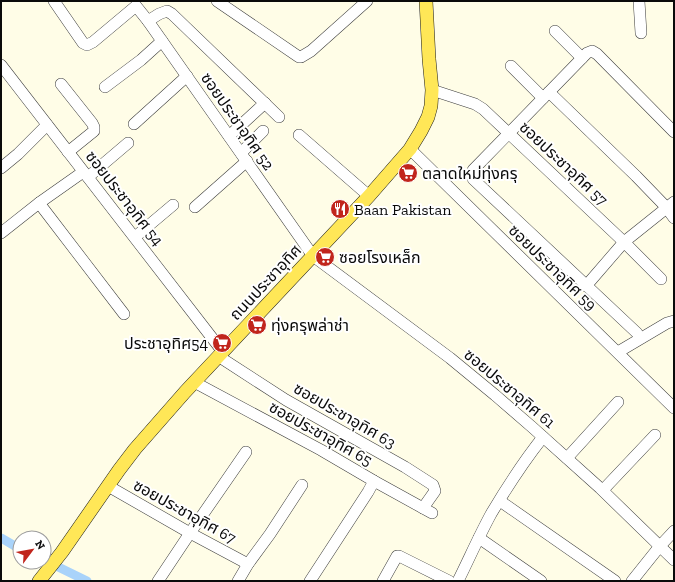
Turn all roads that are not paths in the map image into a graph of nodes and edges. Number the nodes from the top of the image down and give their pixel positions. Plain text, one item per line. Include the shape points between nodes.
1 (54, 1) edge
2 (217, 1) edge
3 (367, 1) edge
4 (426, 1) edge
5 (639, 1) edge
6 (148, 21) junction
7 (556, 31) dead end
8 (641, 33) dead end
9 (162, 41) junction
10 (582, 58) junction
11 (1, 65) edge
12 (511, 66) dead end
13 (187, 76) junction
14 (62, 84) dead end
15 (105, 87) dead end
16 (432, 90) junction
17 (546, 95) junction
18 (265, 103) junction
19 (279, 117) dead end
20 (134, 124) dead end
21 (48, 125) junction
22 (263, 131) dead end
23 (674, 132) edge
24 (510, 133) junction
25 (299, 135) dead end
26 (229, 136) junction
27 (128, 143) dead end
28 (410, 149) junction
29 (68, 152) junction
30 (244, 157) junction
31 (1, 168) edge
32 (85, 174) junction
33 (369, 196) junction
34 (39, 203) junction
35 (173, 205) dead end
36 (670, 205) edge
37 (195, 208) dead end
38 (674, 218) edge
39 (1, 233) edge
40 (134, 237) junction
41 (624, 242) junction
42 (313, 256) junction
43 (661, 279) dead end
44 (586, 286) junction
45 (124, 314) dead end
46 (674, 321) edge
47 (637, 333) dead end
48 (618, 352) junction
49 (220, 354) junction
50 (194, 382) junction
51 (618, 402) dead end
52 (674, 408) edge
53 (655, 435) dead end
54 (543, 437) junction
55 (246, 452) dead end
56 (567, 458) junction
57 (374, 481) junction
58 (302, 485) dead end
59 (108, 486) junction
60 (603, 490) junction
61 (500, 501) junction
62 (428, 511) joint
63 (674, 531) edge
64 (190, 533) junction
65 (479, 538) junction
66 (660, 546) junction
67 (674, 560) edge
68 (248, 564) junction
69 (43, 576) edge
70 (158, 581) edge
71 (238, 581) edge
72 (310, 581) edge
73 (383, 581) edge
74 (449, 581) edge
75 (458, 581) edge
76 (541, 581) edge
77 (615, 581) edge
78 (633, 581) edge

1 - 6 street, ซอยประชาอุทิศ 52 via 87,45 136,6
2 - 3 street via 301,57 311,52
4 - 16 main road, ถนนประชาอุทิศ
5 - 8 street
6 - 9 street, ซอยประชาอุทิศ 52
6 - 18 street via 163,12 172,14
7 - 10 street
9 - 13 street, ซอยประชาอุทิศ 52
9 - 15 street
10 - 17 street
10 - 23 street via 587,52 597,54
11 - 21 street, ซอยประชาอุทิศ 54
12 - 17 street
13 - 20 street
13 - 26 street, ซอยประชาอุทิศ 52
14 - 29 street via 94,129
16 - 24 street, ซอยประชาอุทิศ 57 via 479,105
16 - 28 main road, ถนนประชาอุทิศ via 428,117
17 - 24 street
17 - 36 street
18 - 19 street
18 - 26 street
21 - 29 street, ซอยประชาอุทิศ 54
21 - 31 street
22 - 30 street
24 - 41 street, ซอยประชาอุทิศ 57
24 - 44 street via 473,170 473,179
25 - 33 street
26 - 30 street, ซอยประชาอุทิศ 52
27 - 32 street
28 - 33 main road, ถนนประชาอุทิศ
28 - 48 street, ซอยประชาอุทิศ 59
29 - 32 street, ซอยประชาอุทิศ 54
30 - 37 street
30 - 42 street, ซอยประชาอุทิศ 52
32 - 34 street
32 - 40 street, ซอยประชาอุทิศ 54
33 - 42 main road, ถนนประชาอุทิศ
34 - 39 street
34 - 45 street
35 - 40 street
36 - 38 street
36 - 41 street
40 - 49 street, ซอยประชาอุทิศ 54
41 - 43 street, ซอยประชาอุทิศ 57
41 - 44 street
42 - 49 main road, ถนนประชาอุทิศ
42 - 54 street, ซอยประชาอุทิศ 61 via 450,358
44 - 47 street
46 - 48 street
48 - 52 street, ซอยประชาอุทิศ 59
49 - 50 main road, ถนนประชาอุทิศ
49 - 62 street, ซอยประชาอุทิศ 63 via 286,400 433,485 435,491
50 - 57 street, ซอยประชาอุทิศ 65
50 - 59 main road, ถนนประชาอุทิศ via 135,450
51 - 56 street
53 - 60 street
54 - 56 street, ซอยประชาอุทิศ 61
54 - 61 street
55 - 64 street
56 - 60 street, ซอยประชาอุทิศ 61
57 - 62 street, ซอยประชาอุทิศ 65
57 - 72 street
58 - 68 street
59 - 64 street, ซอยประชาอุทิศ 67
59 - 69 main road, ถนนประชาอุทิศ
60 - 66 street, ซอยประชาอุทิศ 61
61 - 65 street
61 - 77 street
63 - 66 street
64 - 68 street, ซอยประชาอุทิศ 67
64 - 70 street
65 - 75 street
65 - 76 street
66 - 67 street, ซอยประชาอุทิศ 61
66 - 78 street
68 - 71 street
73 - 74 street via 397,556

